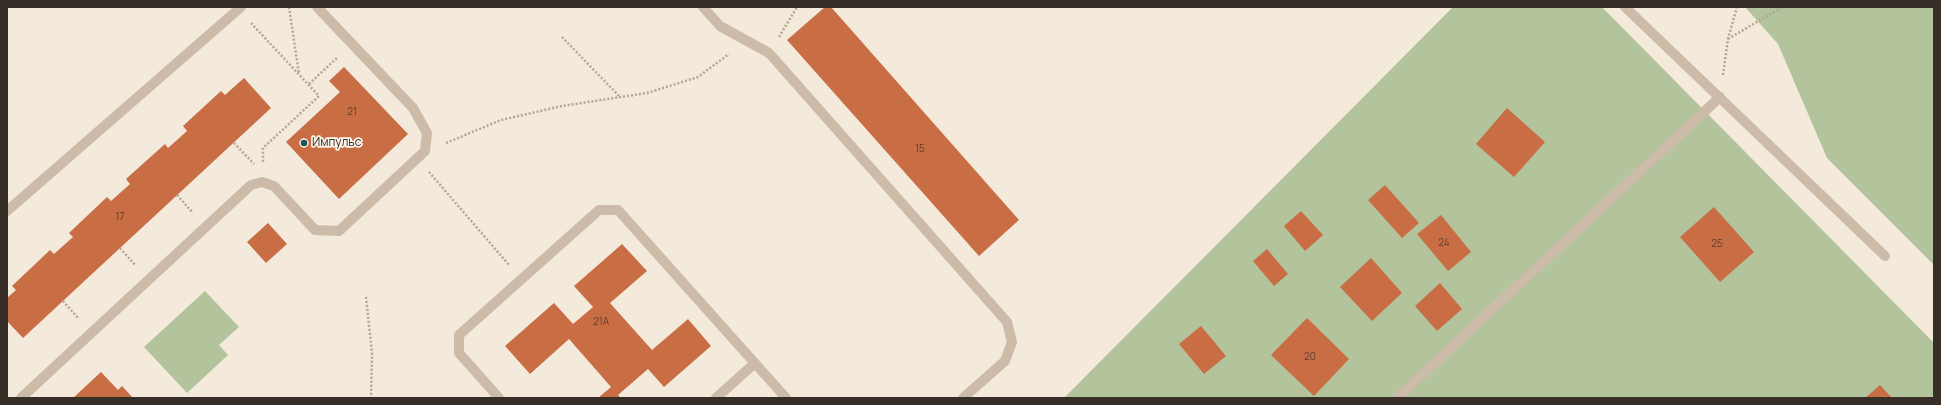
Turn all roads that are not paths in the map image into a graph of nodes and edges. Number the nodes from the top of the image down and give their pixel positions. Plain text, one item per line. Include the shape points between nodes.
1 (317, 7) edge
2 (703, 7) edge
3 (1626, 7) edge
4 (240, 8) edge
5 (1720, 97) junction
6 (7, 211) edge
7 (1885, 256) dead end
8 (755, 363) junction
9 (21, 398) edge
10 (499, 398) edge
11 (716, 398) edge
12 (786, 398) edge
13 (963, 398) edge
14 (1397, 398) edge

1 - 9 street via 413,108 427,133 425,151 339,231 315,230 274,186 262,178 251,185
2 - 13 street via 720,26 769,53 1007,322 1012,342 1005,361
3 - 5 street
4 - 6 street
5 - 7 street
5 - 14 street
8 - 10 street via 618,210 599,210 459,335 459,353
8 - 11 street
8 - 12 street

